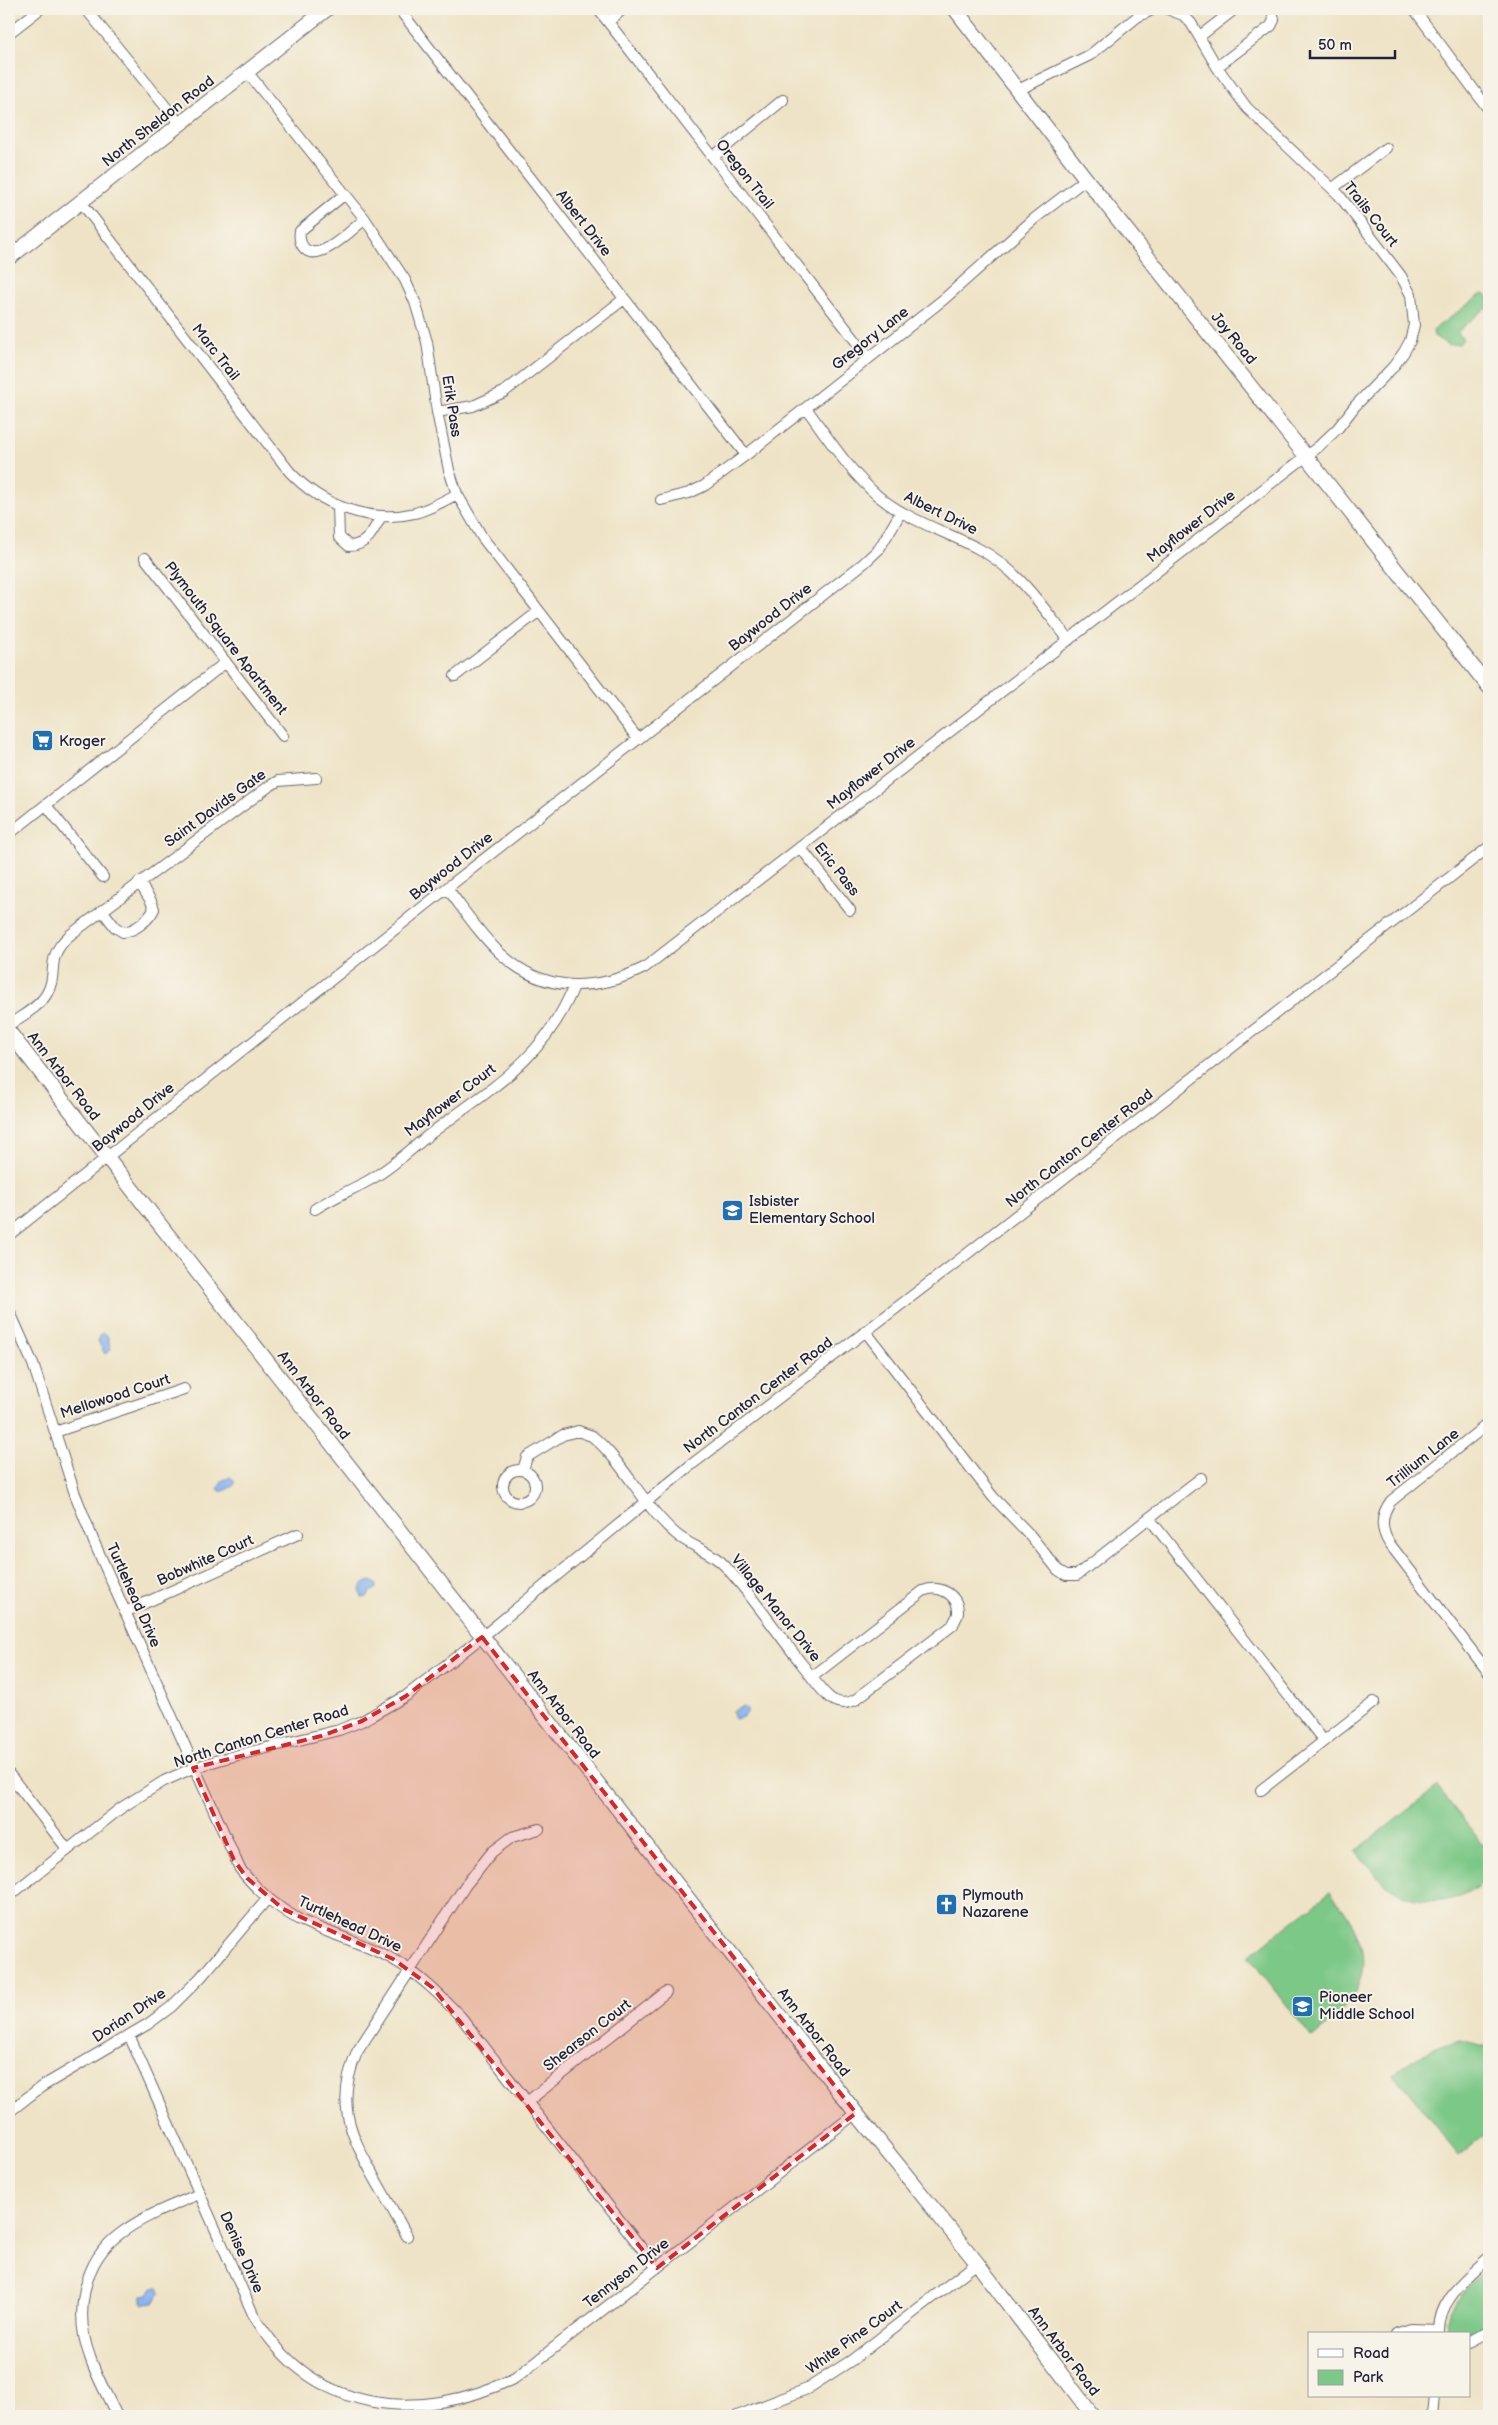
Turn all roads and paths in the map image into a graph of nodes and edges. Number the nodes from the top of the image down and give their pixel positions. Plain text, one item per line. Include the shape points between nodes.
1 (40, 9) edge
2 (86, 9) edge
3 (327, 9) edge
4 (399, 9) edge
5 (598, 9) edge
6 (623, 9) edge
7 (955, 9) edge
8 (1154, 9) edge
9 (1167, 9) edge
10 (1235, 9) edge
11 (1272, 9) edge
12 (1414, 9) edge
13 (608, 22) junction
14 (9, 33) edge
15 (1200, 36) junction
16 (1217, 67) junction
17 (248, 73) junction
18 (1018, 90) junction
19 (783, 100) dead end
20 (1489, 110) edge
21 (179, 123) junction
22 (1386, 148) dead end
23 (713, 157) junction
24 (1086, 179) junction
25 (1333, 188) junction
26 (344, 194) junction
27 (81, 202) junction
28 (365, 219) junction
29 (9, 258) edge
30 (624, 299) junction
31 (869, 358) junction
32 (806, 408) junction
33 (437, 412) junction
34 (746, 455) junction
35 (1306, 456) junction
36 (457, 494) junction
37 (661, 500) dead end
38 (338, 506) junction
39 (901, 512) junction
40 (381, 516) junction
41 (145, 558) dead end
42 (538, 612) junction
43 (1069, 640) junction
44 (226, 662) junction
45 (455, 676) dead end
46 (1489, 687) edge
47 (283, 736) dead end
48 (638, 739) junction
49 (316, 778) dead end
50 (46, 805) junction
51 (9, 834) edge
52 (800, 847) junction
53 (1489, 847) edge
54 (103, 877) dead end
55 (139, 882) junction
56 (447, 888) junction
57 (102, 910) junction
58 (850, 910) dead end
59 (574, 986) junction
60 (9, 1025) edge
61 (9, 1032) edge
62 (107, 1157) junction
63 (315, 1209) dead end
64 (9, 1234) edge
65 (9, 1310) edge
66 (866, 1332) junction
67 (184, 1389) dead end
68 (1489, 1423) edge
69 (55, 1432) junction
70 (524, 1470) dead end
71 (1201, 1478) dead end
72 (646, 1503) junction
73 (1149, 1518) junction
74 (298, 1534) dead end
75 (125, 1612) junction
76 (482, 1637) junction
77 (1489, 1673) edge
78 (812, 1677) junction
79 (1374, 1702) dead end
80 (1324, 1741) junction
81 (193, 1768) junction
82 (9, 1774) edge
83 (1261, 1790) dead end
84 (539, 1829) dead end
85 (68, 1850) junction
86 (9, 1896) edge
87 (268, 1898) junction
88 (410, 1970) junction
89 (666, 1992) dead end
90 (129, 2035) junction
91 (527, 2102) junction
92 (9, 2112) edge
93 (856, 2113) junction
94 (199, 2194) junction
95 (407, 2236) dead end
96 (1489, 2258) edge
97 (977, 2263) junction
98 (657, 2268) junction
99 (1404, 2332) edge
100 (1438, 2332) edge
101 (1489, 2332) edge
102 (1470, 2342) edge
103 (1434, 2398) edge
104 (398, 2414) edge
105 (117, 2416) edge
106 (737, 2416) edge
107 (1093, 2416) edge
108 (1432, 2416) edge

1 - 14 street
2 - 21 street
3 - 17 main road, North Sheldon Road
4 - 30 street, Albert Drive
5 - 13 street, Oregon Trail
6 - 13 street
7 - 18 main road, Joy Road
8 - 18 street via 1137,17 1090,55
9 - 15 street, Trails Court via 1183,15
10 - 15 street
11 - 16 street via 1274,20 1271,26
12 - 20 street
13 - 23 street, Oregon Trail
15 - 16 street, Trails Court
16 - 25 street, Trails Court via 1247,108
17 - 21 main road, North Sheldon Road
17 - 26 street, Erik Pass
18 - 24 main road, Joy Road
19 - 23 street
21 - 27 main road, North Sheldon Road
22 - 25 street
23 - 31 street, Oregon Trail
24 - 31 street, Gregory Lane
24 - 35 main road, Joy Road
25 - 35 street, Trails Court via 1406,284 1413,304 1414,328 1410,341 1393,367 1355,406 1330,438
26 - 28 street, Erik Pass
26 - 28 street via 300,231 302,246 310,253 321,253
27 - 29 main road, North Sheldon Road
27 - 38 street, Marc Trail via 289,471 310,491
28 - 33 street, Erik Pass via 405,280 415,302 426,342
30 - 33 street via 504,392 473,406
30 - 34 street, Albert Drive
31 - 32 street, Gregory Lane
32 - 34 street, Gregory Lane
32 - 39 street, Albert Drive via 864,483
33 - 36 street, Erik Pass
34 - 37 street, Gregory Lane via 704,486
35 - 43 street, Mayflower Drive
35 - 46 main road, Joy Road
36 - 40 street, Marc Trail via 415,513
36 - 42 street, Erik Pass via 482,538
38 - 40 street, Marc Trail via 361,514
38 - 40 street via 339,536 350,546 362,544
39 - 43 street, Albert Drive via 979,548 1003,564
39 - 48 street, Baywood Drive via 879,549 864,563
41 - 44 street, Plymouth Square Apartment
42 - 45 street
42 - 48 street, Erik Pass
43 - 52 street, Mayflower Drive
44 - 47 street, Plymouth Square Apartment
44 - 50 street
48 - 56 street, Baywood Drive
49 - 55 street, Saint Davids Gate via 278,781
50 - 51 street
50 - 54 street
52 - 58 street, Eric Pass
52 - 59 street, Mayflower Drive via 644,968 610,982
53 - 66 street, North Canton Center Road
55 - 57 street, Saint Davids Gate
55 - 57 street via 154,905 152,913 141,924 123,932
56 - 59 street, Mayflower Drive via 491,945 509,961 540,979
56 - 62 street, Baywood Drive
57 - 60 street, Saint Davids Gate via 59,945 45,996
59 - 63 street, Mayflower Court via 554,1026 526,1061 368,1182
61 - 62 main road, Ann Arbor Road
62 - 64 street, Baywood Drive
62 - 76 main road, Ann Arbor Road
65 - 69 street, Turtlehead Drive via 33,1364
66 - 72 street, North Canton Center Road
66 - 73 street via 993,1497 1062,1573 1077,1575
67 - 69 street, Mellowood Court
68 - 77 street, Trillium Lane via 1391,1501 1382,1521 1388,1543
69 - 75 street, Turtlehead Drive via 78,1502
70 - 72 street, Village Manor Drive via 528,1457 546,1443 572,1432 584,1432 598,1441
71 - 73 street
72 - 76 street, North Canton Center Road
72 - 78 street, Village Manor Drive via 676,1534 726,1566
73 - 80 street
74 - 75 street, Bobwhite Court
75 - 81 street, Turtlehead Drive
76 - 81 street, North Canton Center Road via 406,1696 362,1721 321,1736
76 - 93 main road, Ann Arbor Road
78 - 78 street, Village Manor Drive via 833,1700 851,1702 953,1624 958,1613 955,1601 941,1589 923,1591
79 - 80 street
80 - 83 street
81 - 85 street, North Canton Center Road via 137,1797
81 - 87 street, Turtlehead Drive via 234,1860
82 - 85 street
84 - 88 street via 512,1837 492,1852 465,1886
85 - 86 street, North Canton Center Road
87 - 88 street, Turtlehead Drive via 298,1919 385,1955
87 - 90 street, Dorian Drive via 184,1995 157,2018
88 - 91 street, Turtlehead Drive via 434,1988 461,2017
88 - 95 street via 357,2052 350,2069 345,2099 356,2146
89 - 91 street, Shearson Court
90 - 92 street, Dorian Drive via 41,2087
90 - 94 street, Denise Drive
91 - 98 street, Turtlehead Drive
93 - 97 main road, Ann Arbor Road
93 - 98 street, Tennyson Drive
94 - 104 street, Denise Drive via 253,2314 280,2354 305,2376 339,2397 368,2408
94 - 105 street via 120,2233 101,2253 87,2279 82,2310 86,2344 94,2369
96 - 100 street via 1449,2298 1438,2320
97 - 106 street, White Pine Court via 852,2360 806,2389
97 - 107 main road, Ann Arbor Road
98 - 104 street, Tennyson Drive via 496,2391 451,2408
99 - 100 street
101 - 102 street
103 - 108 street

